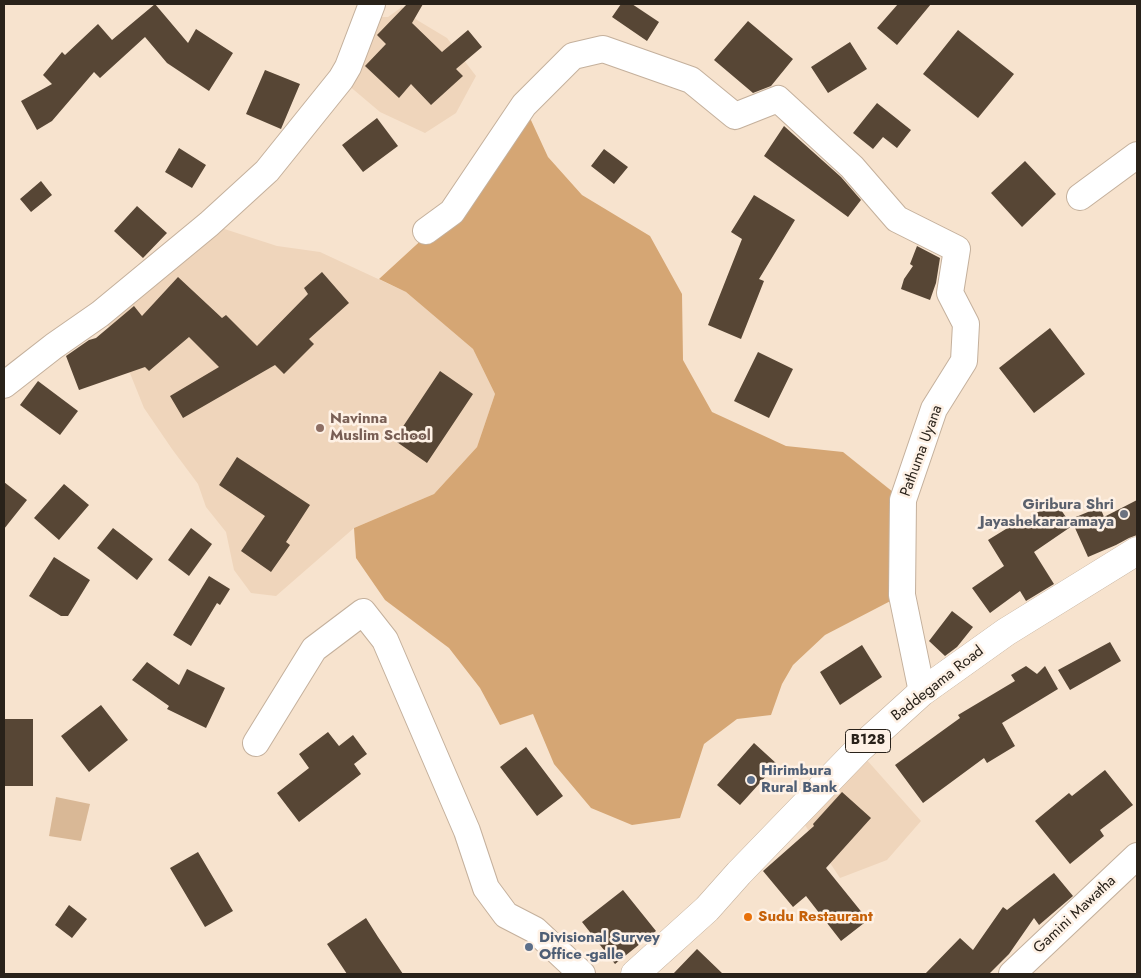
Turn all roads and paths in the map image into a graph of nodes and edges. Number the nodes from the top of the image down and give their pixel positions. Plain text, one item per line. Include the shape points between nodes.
1 (372, 4) edge
2 (1137, 155) edge
3 (1080, 197) dead end
4 (426, 231) dead end
5 (4, 384) edge
6 (1137, 551) edge
7 (922, 692) junction
8 (256, 743) dead end
9 (1137, 856) edge
10 (582, 974) edge
11 (634, 974) edge
12 (1012, 974) edge

1 - 5 street via 341,79 267,171 209,224 100,314
2 - 3 street
4 - 7 street, Pathuma Uyana via 452,212 524,106 573,56 604,49 690,80 735,116 778,98 852,167 897,219 957,249 950,293 966,324 964,361 934,409 903,500 902,595
6 - 7 main road, Baddegama Road / B128 via 1006,632
7 - 11 main road, Baddegama Road / B128 via 858,750 707,909
8 - 10 street via 314,649 363,612 385,640 467,831 486,888 506,915 535,930
9 - 12 street, Gamini Mawatha

